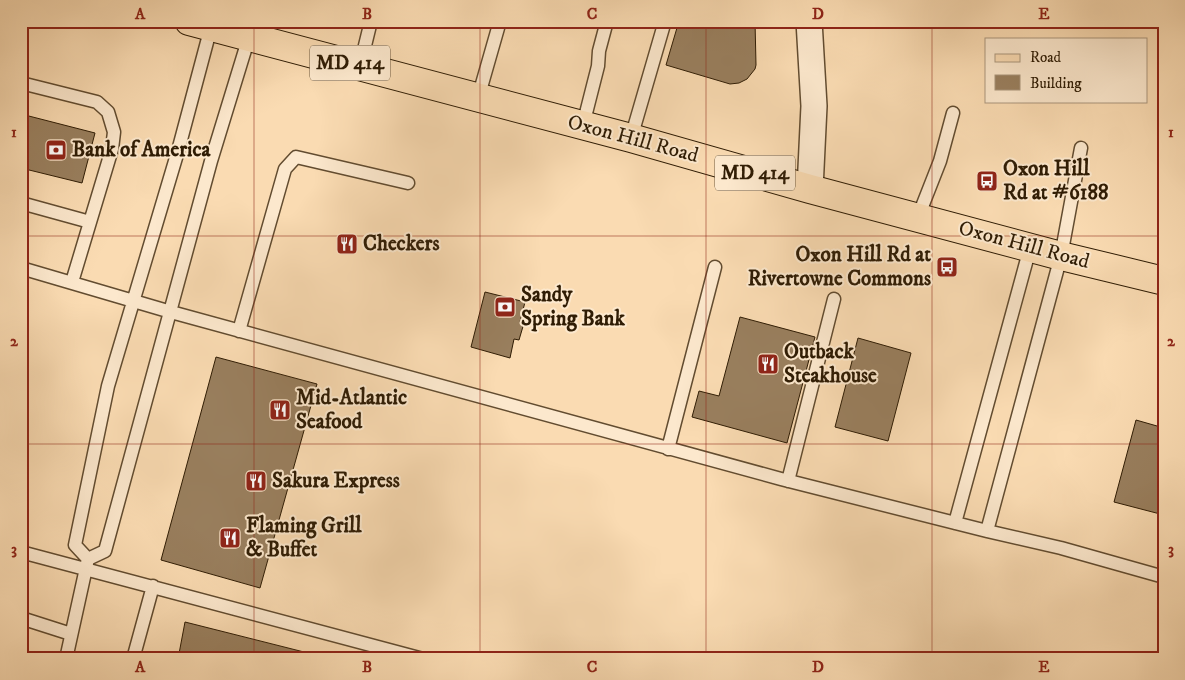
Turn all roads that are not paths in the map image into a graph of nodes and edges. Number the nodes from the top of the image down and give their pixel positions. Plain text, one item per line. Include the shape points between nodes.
1 (371, 21) edge
2 (500, 21) edge
3 (607, 21) edge
4 (665, 21) edge
5 (809, 21) edge
6 (200, 24) edge
7 (249, 37) junction
8 (360, 66) junction
9 (21, 83) edge
10 (478, 98) junction
11 (953, 113) dead end
12 (583, 125) junction
13 (631, 138) junction
14 (1081, 148) dead end
15 (408, 183) dead end
16 (810, 189) junction
17 (21, 203) edge
18 (918, 217) junction
19 (90, 222) junction
20 (1030, 248) junction
21 (1060, 256) junction
22 (715, 267) dead end
23 (21, 268) edge
24 (72, 282) junction
25 (1164, 282) edge
26 (834, 299) dead end
27 (133, 301) junction
28 (170, 312) junction
29 (239, 331) junction
30 (668, 448) junction
31 (788, 481) junction
32 (955, 523) junction
33 (987, 531) junction
34 (21, 552) edge
35 (87, 564) junction
36 (1164, 577) edge
37 (153, 586) junction
38 (21, 618) edge
39 (71, 634) junction
40 (66, 659) edge
41 (133, 659) edge
42 (423, 659) edge

1 - 8 lane
2 - 10 lane
3 - 12 lane
4 - 13 lane
5 - 16 street via 814,106
6 - 7 main road, Oxon Hill Road / MD 414
6 - 27 lane via 178,151
7 - 8 main road, Oxon Hill Road / MD 414
7 - 28 lane
8 - 10 main road, Oxon Hill Road / MD 414
9 - 19 lane via 97,102 108,112 114,132 112,149
10 - 12 main road, Oxon Hill Road / MD 414
11 - 18 lane via 940,161
12 - 13 main road, Oxon Hill Road / MD 414
13 - 16 main road, Oxon Hill Road / MD 414
14 - 21 lane
15 - 29 lane via 296,157 285,169
16 - 18 main road, Oxon Hill Road / MD 414
17 - 19 lane
18 - 20 main road, Oxon Hill Road / MD 414
19 - 24 lane
20 - 21 main road, Oxon Hill Road / MD 414
20 - 32 lane
21 - 25 main road, Oxon Hill Road / MD 414
21 - 33 lane
22 - 30 lane
23 - 24 lane
24 - 27 lane
26 - 31 lane
27 - 28 lane
27 - 35 lane via 108,386 75,545
28 - 29 lane
28 - 35 lane via 105,551
29 - 30 lane
30 - 31 lane
31 - 32 lane
32 - 33 lane
33 - 36 lane
34 - 35 lane
35 - 37 lane
35 - 39 lane
37 - 41 lane
37 - 42 lane
38 - 39 lane
39 - 40 lane

